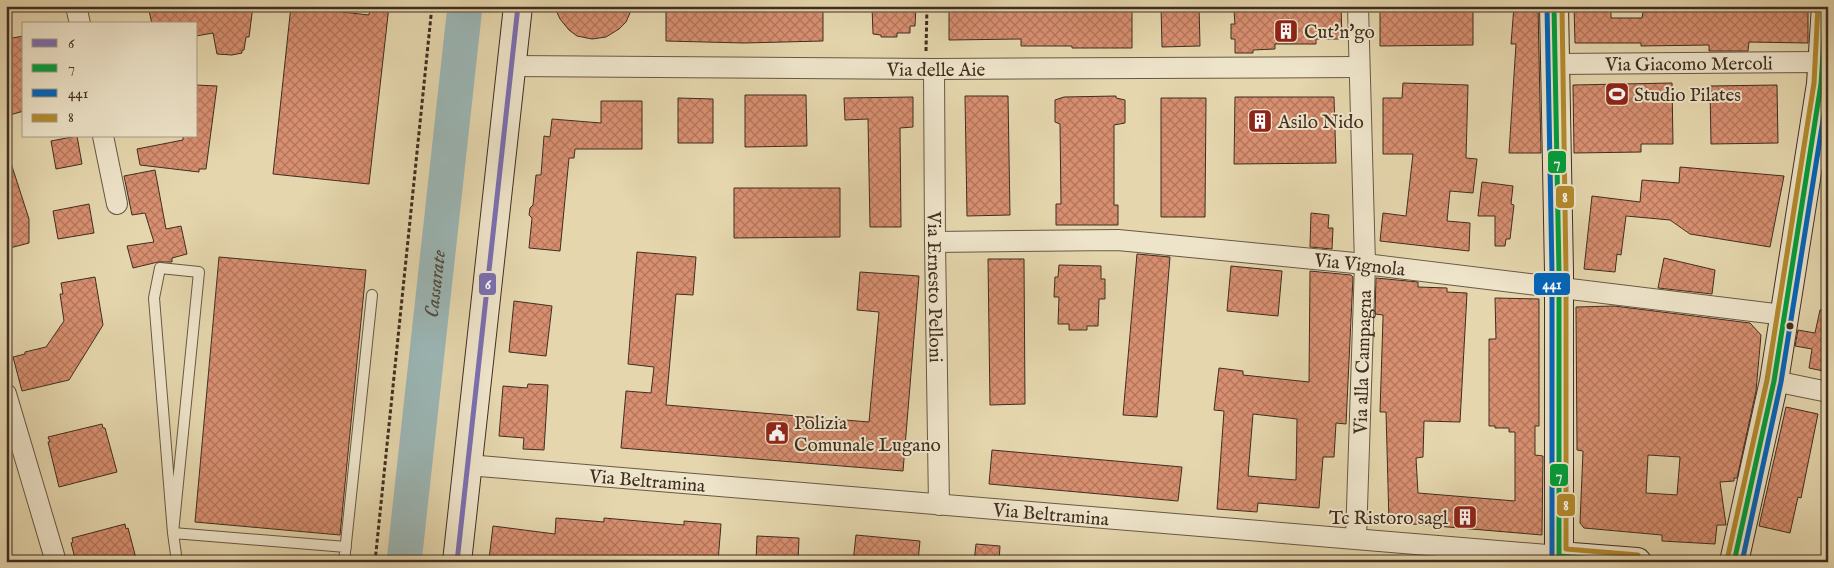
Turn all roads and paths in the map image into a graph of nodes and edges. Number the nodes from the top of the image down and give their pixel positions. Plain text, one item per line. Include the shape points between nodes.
1 (76, 6) edge
2 (432, 6) edge
3 (518, 6) edge
4 (927, 6) edge
5 (1358, 6) edge
6 (1554, 6) edge
7 (1826, 6) edge
8 (80, 22) edge
9 (1826, 62) edge
10 (1555, 64) junction
11 (512, 66) junction
12 (930, 68) junction
13 (1359, 68) junction
14 (103, 138) edge
15 (117, 204) dead end
16 (935, 242) junction
17 (1365, 264) junction
18 (1558, 286) junction
19 (372, 294) dead end
20 (1784, 315) junction
21 (1774, 380) junction
22 (1828, 392) edge
23 (6, 394) edge
24 (467, 465) junction
25 (939, 505) junction
26 (173, 533) junction
27 (1356, 538) junction
28 (346, 547) junction
29 (1559, 556) junction
30 (56, 562) edge
31 (177, 562) edge
32 (344, 562) edge
33 (375, 562) edge
34 (457, 562) edge
35 (1637, 562) edge
36 (1734, 562) edge

1 - 8 street
2 - 33 path
3 - 11 main road
4 - 12 path
5 - 13 street, Via alla Campagna
6 - 10 main road
7 - 9 main road
9 - 10 street, Via Giacomo Mercoli
9 - 20 main road
10 - 18 main road
11 - 12 street, Via delle Aie
11 - 24 main road
12 - 13 street, Via delle Aie
12 - 16 street, Via Ernesto Pelloni
13 - 17 street, Via alla Campagna
14 - 15 street
16 - 17 street, Via Vignola via 1118,240
16 - 25 street, Via Ernesto Pelloni
17 - 18 street, Via Vignola
17 - 27 street, Via alla Campagna
18 - 20 street, Via Vignola
18 - 29 main road
19 - 28 lane
20 - 21 main road
21 - 22 street
21 - 36 main road
23 - 30 street
24 - 25 street, Via Beltramina
24 - 34 main road
25 - 27 street, Via Beltramina
26 - 26 lane via 199,272 160,268 154,298
26 - 28 lane
26 - 31 lane
27 - 29 street, Via Beltramina
28 - 32 lane
29 - 35 main road, Via Beltramina

